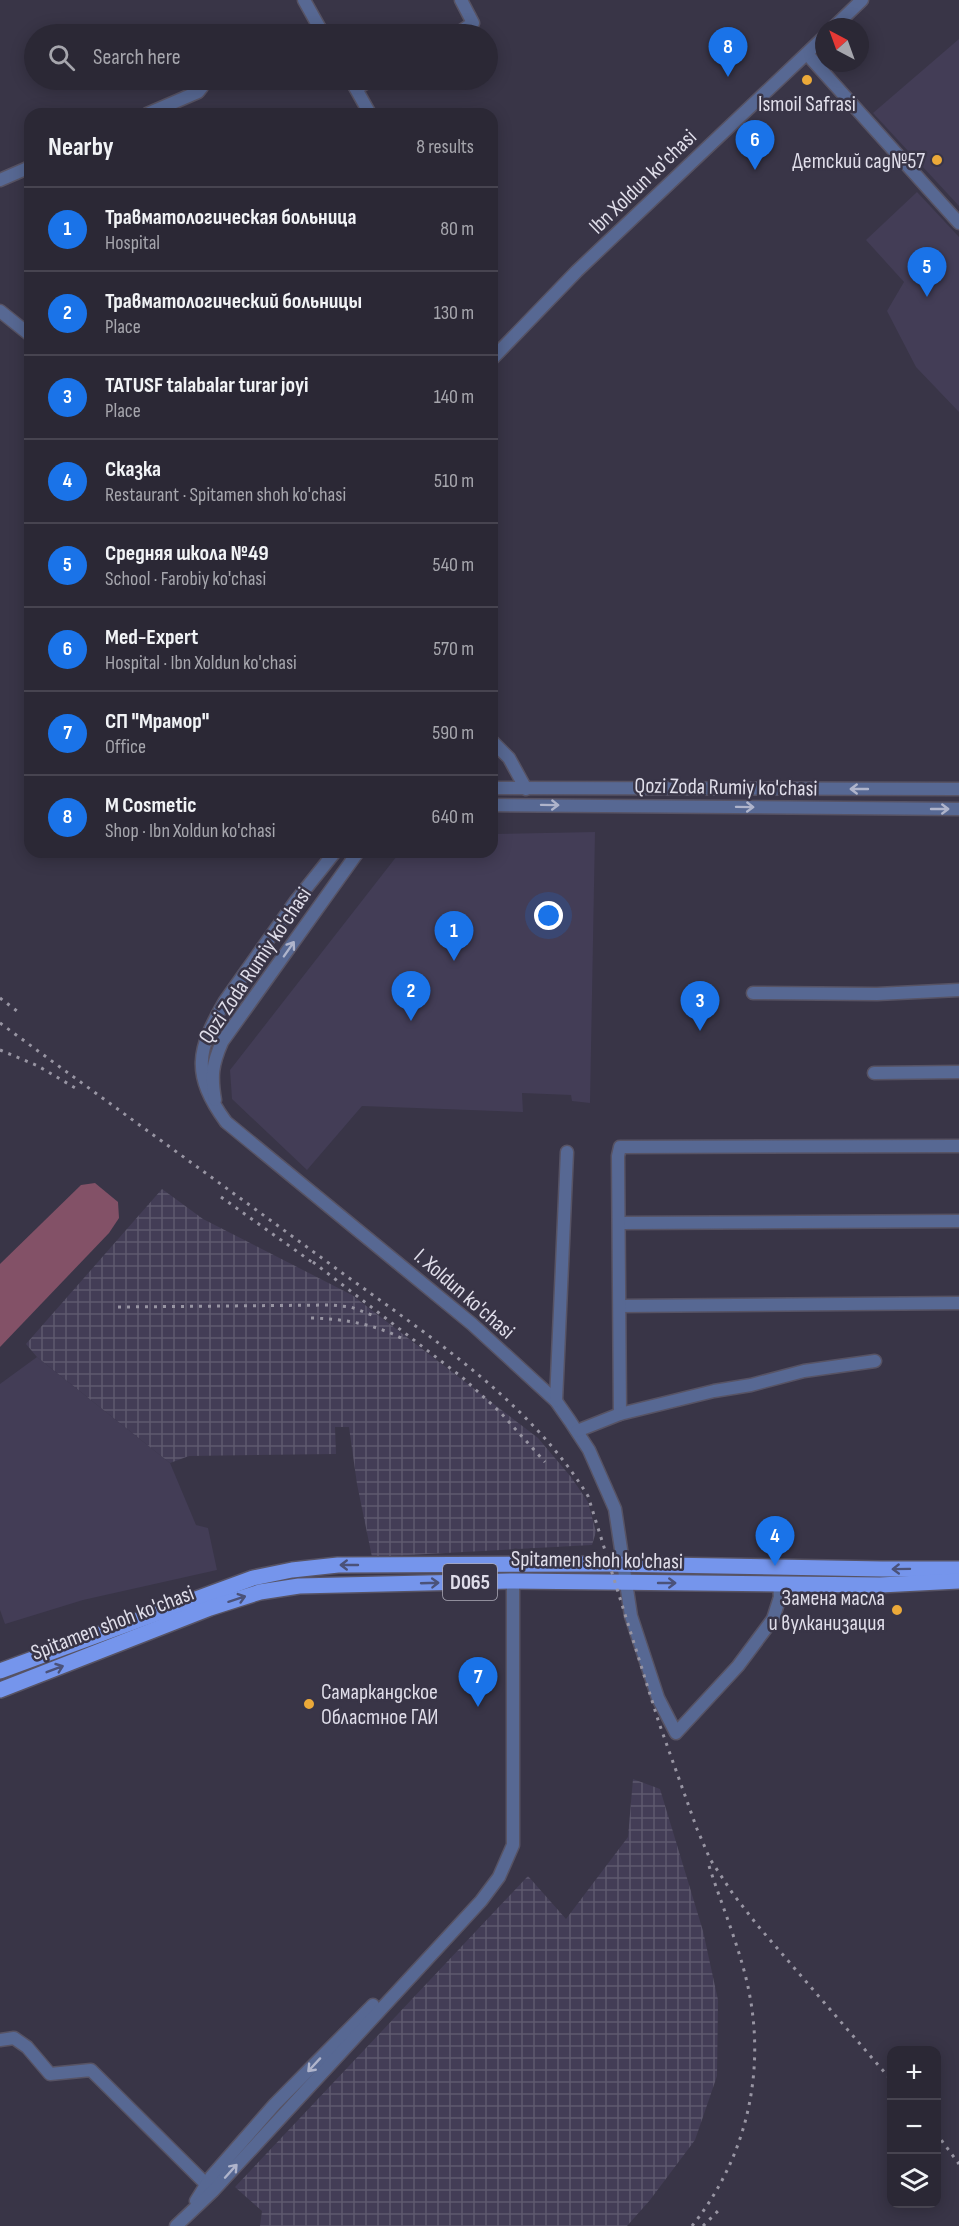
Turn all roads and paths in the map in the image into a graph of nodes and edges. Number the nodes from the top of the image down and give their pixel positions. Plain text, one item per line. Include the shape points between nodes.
1 (304, 0) edge
2 (460, 0) edge
3 (862, 0) edge
4 (843, 18) edge
5 (317, 24) edge
6 (472, 24) edge
7 (815, 46) edge
8 (807, 54) junction
9 (200, 90) edge
10 (357, 90) edge
11 (161, 108) edge
12 (367, 108) edge
13 (24, 170) edge
14 (0, 180) edge
15 (959, 223) edge
16 (0, 311) edge
17 (24, 330) edge
18 (498, 352) edge
19 (498, 747) edge
20 (498, 788) edge
21 (526, 789) junction
22 (959, 789) edge
23 (498, 805) edge
24 (959, 808) edge
25 (330, 858) edge
26 (354, 858) edge
27 (959, 990) edge
28 (753, 993) dead end
29 (959, 1072) edge
30 (874, 1073) dead end
31 (204, 1083) joint
32 (217, 1110) junction
33 (959, 1146) edge
34 (567, 1152) dead end
35 (959, 1221) edge
36 (620, 1223) junction
37 (959, 1303) edge
38 (620, 1306) junction
39 (875, 1361) dead end
40 (556, 1401) junction
41 (620, 1414) junction
42 (577, 1431) junction
43 (624, 1564) junction
44 (959, 1569) edge
45 (513, 1581) junction
46 (959, 1581) edge
47 (625, 1583) junction
48 (779, 1583) junction
49 (0, 1671) edge
50 (0, 1690) edge
51 (0, 2040) edge
52 (210, 2187) junction
53 (177, 2226) edge

1 - 5 street
2 - 6 street
3 - 4 street
7 - 8 street, Ibn Xoldun ko'chasi
8 - 15 street
8 - 18 street, Ibn Xoldun ko'chasi via 577,271
9 - 11 street
10 - 12 street
13 - 14 street
16 - 17 street
19 - 21 street via 509,758
20 - 21 street, Qozi Zoda Rumiy ko'chasi
22 -> 21 street, Qozi Zoda Rumiy ko'chasi
23 -> 24 street, Qozi Zoda Rumiy ko'chasi
25 - 31 street, Qozi Zoda Rumiy ko'chasi via 215,1017 202,1059
32 -> 26 street, Qozi Zoda Rumiy ko'chasi via 212,1073 222,1042
27 - 28 street
29 - 30 street
31 - 32 street, I. Xoldun ko'chasi
32 - 40 street, I. Xoldun ko'chasi via 226,1122 472,1324
33 - 36 street via 620,1147
34 - 40 street
35 - 36 street
36 - 38 street
37 - 38 street
38 - 41 street
39 - 41 street via 804,1371
40 - 42 street, I. Xoldun ko'chasi
41 - 42 street
42 - 43 street, I. Xoldun ko'chasi via 615,1509
44 -> 43 main road, Spitamen shoh ko'chasi / D065
43 - 47 street, I. Xoldun ko'chasi
43 -> 49 main road, Spitamen shoh ko'chasi / D065 via 338,1565 292,1570 253,1578
45 - 47 main road, Spitamen shoh ko'chasi / D065
50 -> 45 main road, Spitamen shoh ko'chasi / D065 via 260,1592 299,1586
45 - 52 street via 513,1845 499,1877 403,1983 378,2000 275,2104
46 - 48 main road, Spitamen shoh ko'chasi / D065 via 880,1585
47 -> 48 main road, Spitamen shoh ko'chasi / D065
47 - 48 street, I. Xoldun ko'chasi via 631,1616 658,1698 676,1732 738,1666 774,1619
51 - 52 street via 14,2038 27,2046 50,2074 91,2070
52 - 53 street

